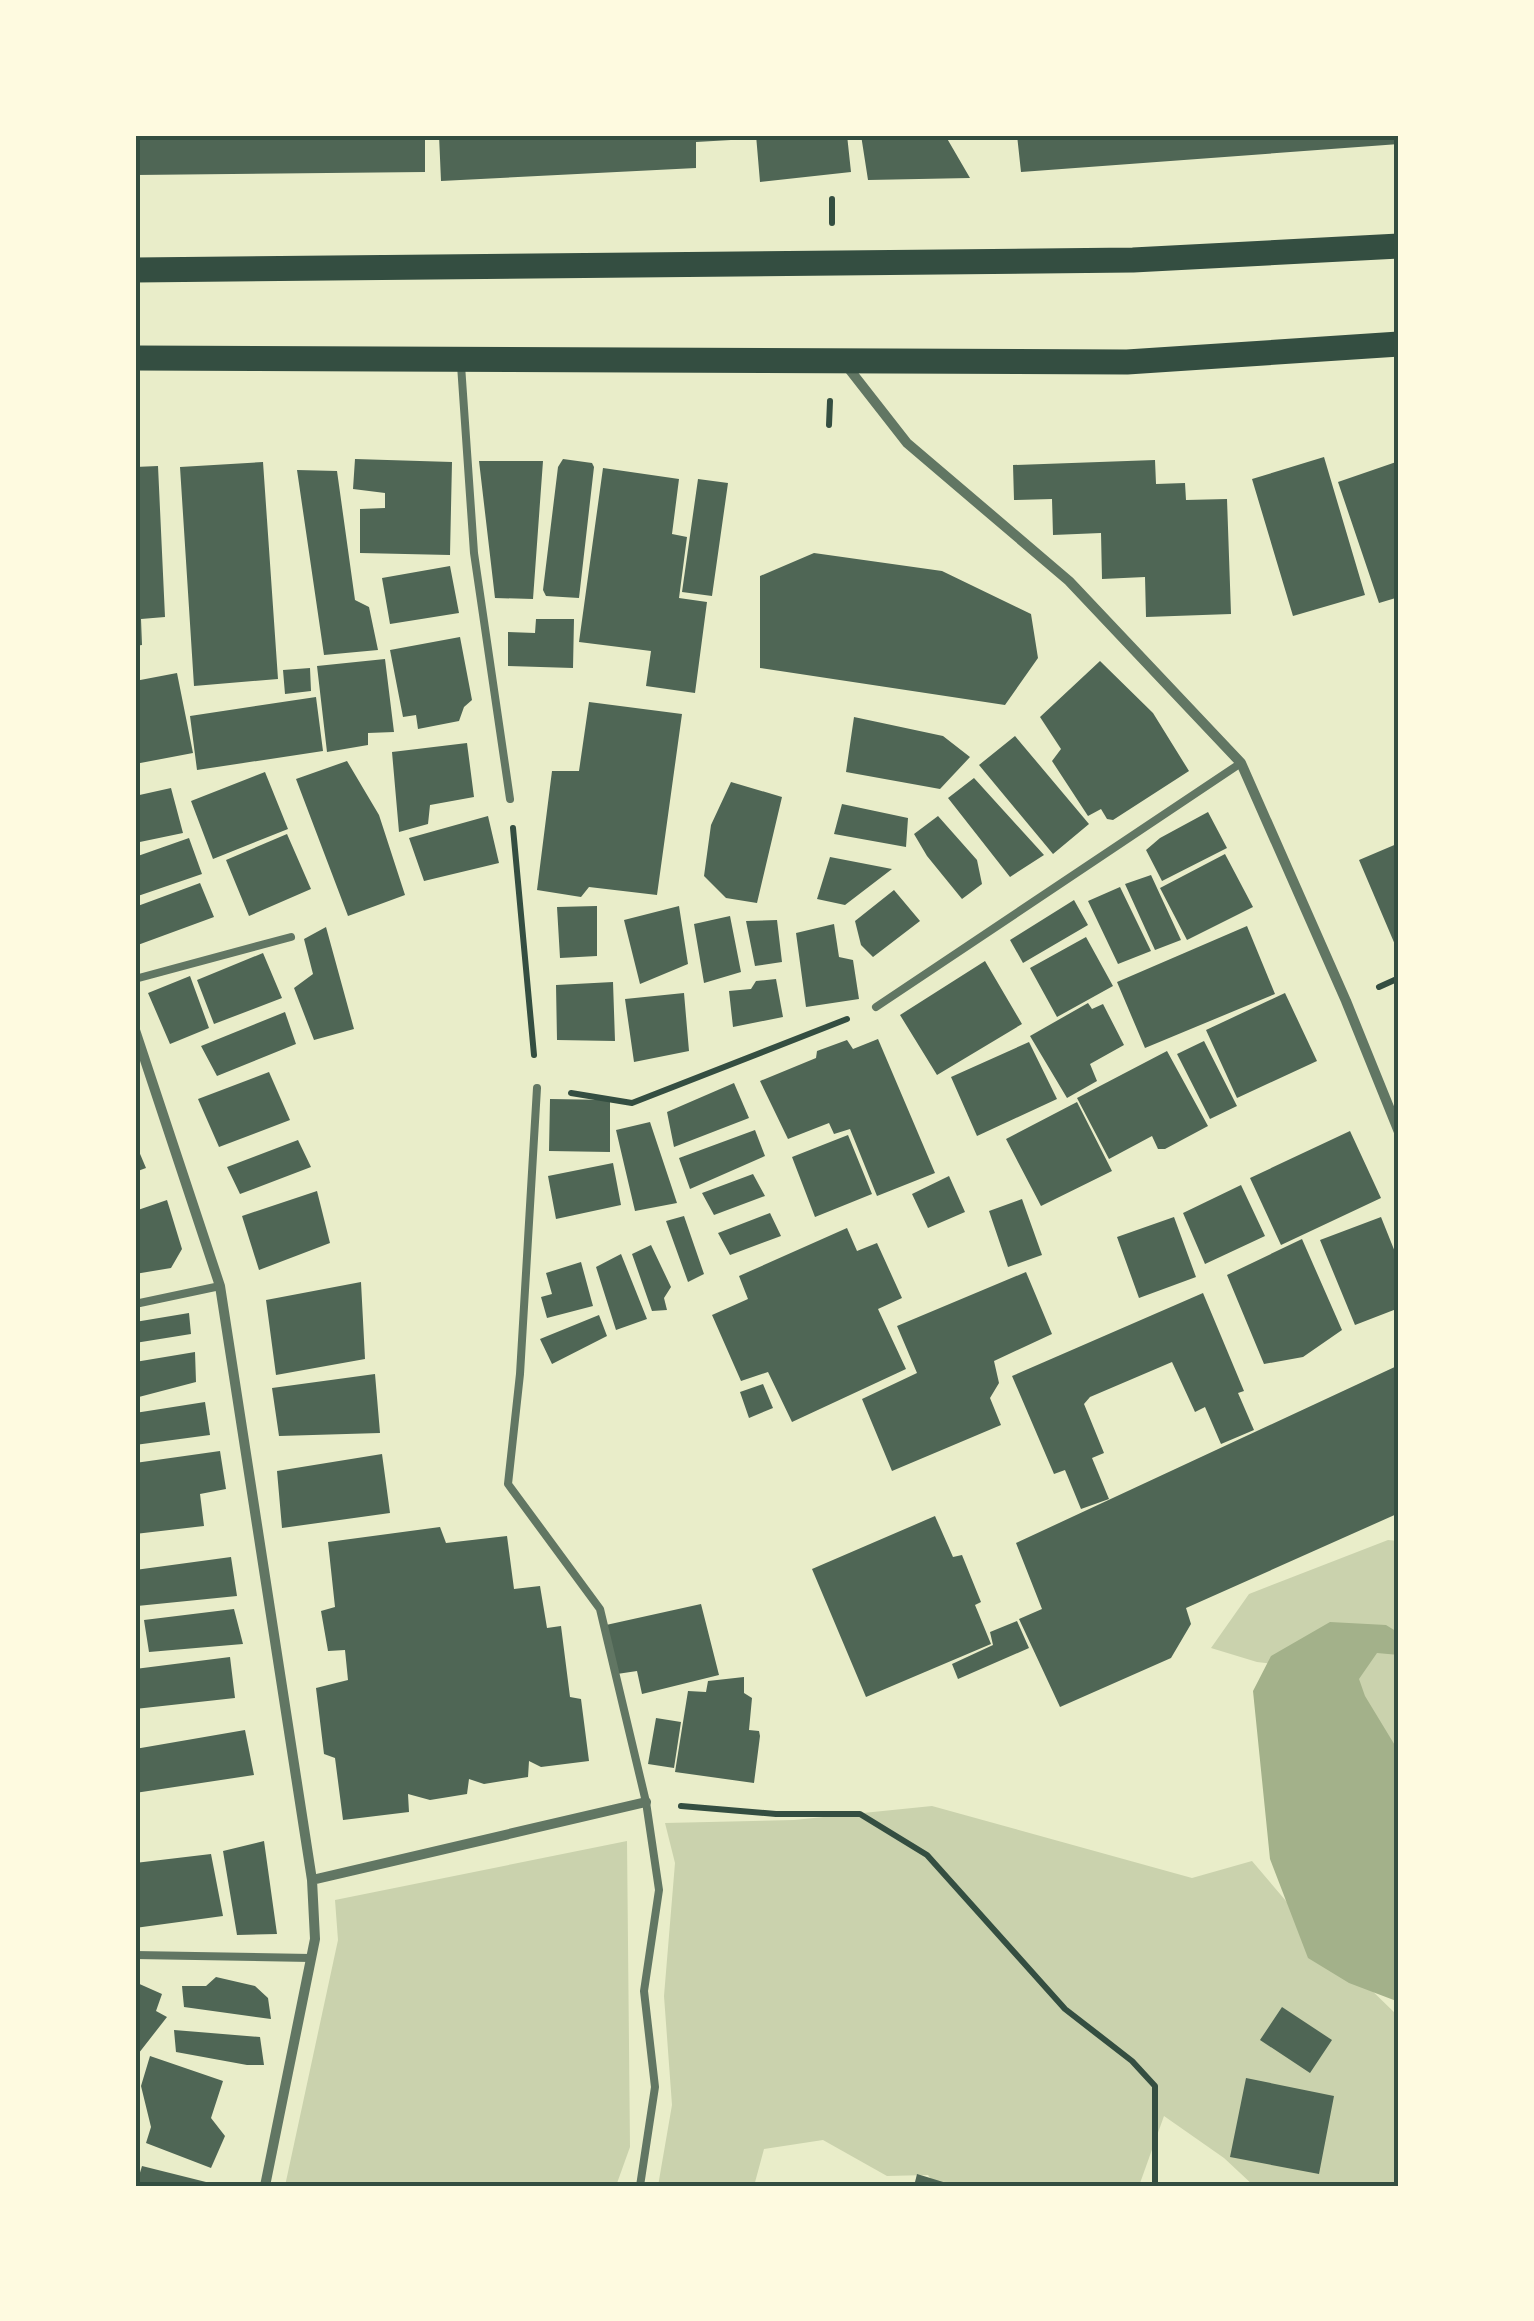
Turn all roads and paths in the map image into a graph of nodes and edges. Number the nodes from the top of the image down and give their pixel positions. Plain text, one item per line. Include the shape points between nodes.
1 (832, 199) dead end
2 (1399, 246) edge
3 (833, 262) junction
4 (135, 270) edge
5 (1399, 344) edge
6 (135, 358) edge
7 (460, 360) junction
8 (836, 360) junction
9 (830, 425) dead end
10 (1241, 764) junction
11 (510, 800) joint
12 (291, 937) dead end
13 (135, 978) edge
14 (876, 1007) joint
15 (136, 1036) edge
16 (537, 1088) junction
17 (1399, 1132) edge
18 (220, 1286) junction
19 (135, 1304) edge
20 (646, 1802) junction
21 (312, 1880) junction
22 (135, 1955) edge
23 (311, 1958) junction
24 (265, 2186) edge
25 (640, 2186) edge
26 (1156, 2186) edge

1 - 3 path
2 - 3 main road via 1134,260
3 - 4 main road
5 - 8 main road via 1127,362
6 - 7 main road
7 - 8 main road
7 - 11 lane via 474,553
8 - 9 path
8 - 10 street via 907,443 1069,581
10 - 14 lane
10 - 17 street
11 - 16 path
12 - 13 lane
14 - 16 path via 632,1102
15 - 18 street
16 - 20 lane via 508,1484 600,1609
18 - 19 lane
18 - 21 street
20 - 21 street
20 - 25 lane via 658,1890 644,1991 655,2086
20 - 26 path via 860,1814 928,1855 1065,2009 1155,2086
21 - 23 street
22 - 23 lane
23 - 24 street

